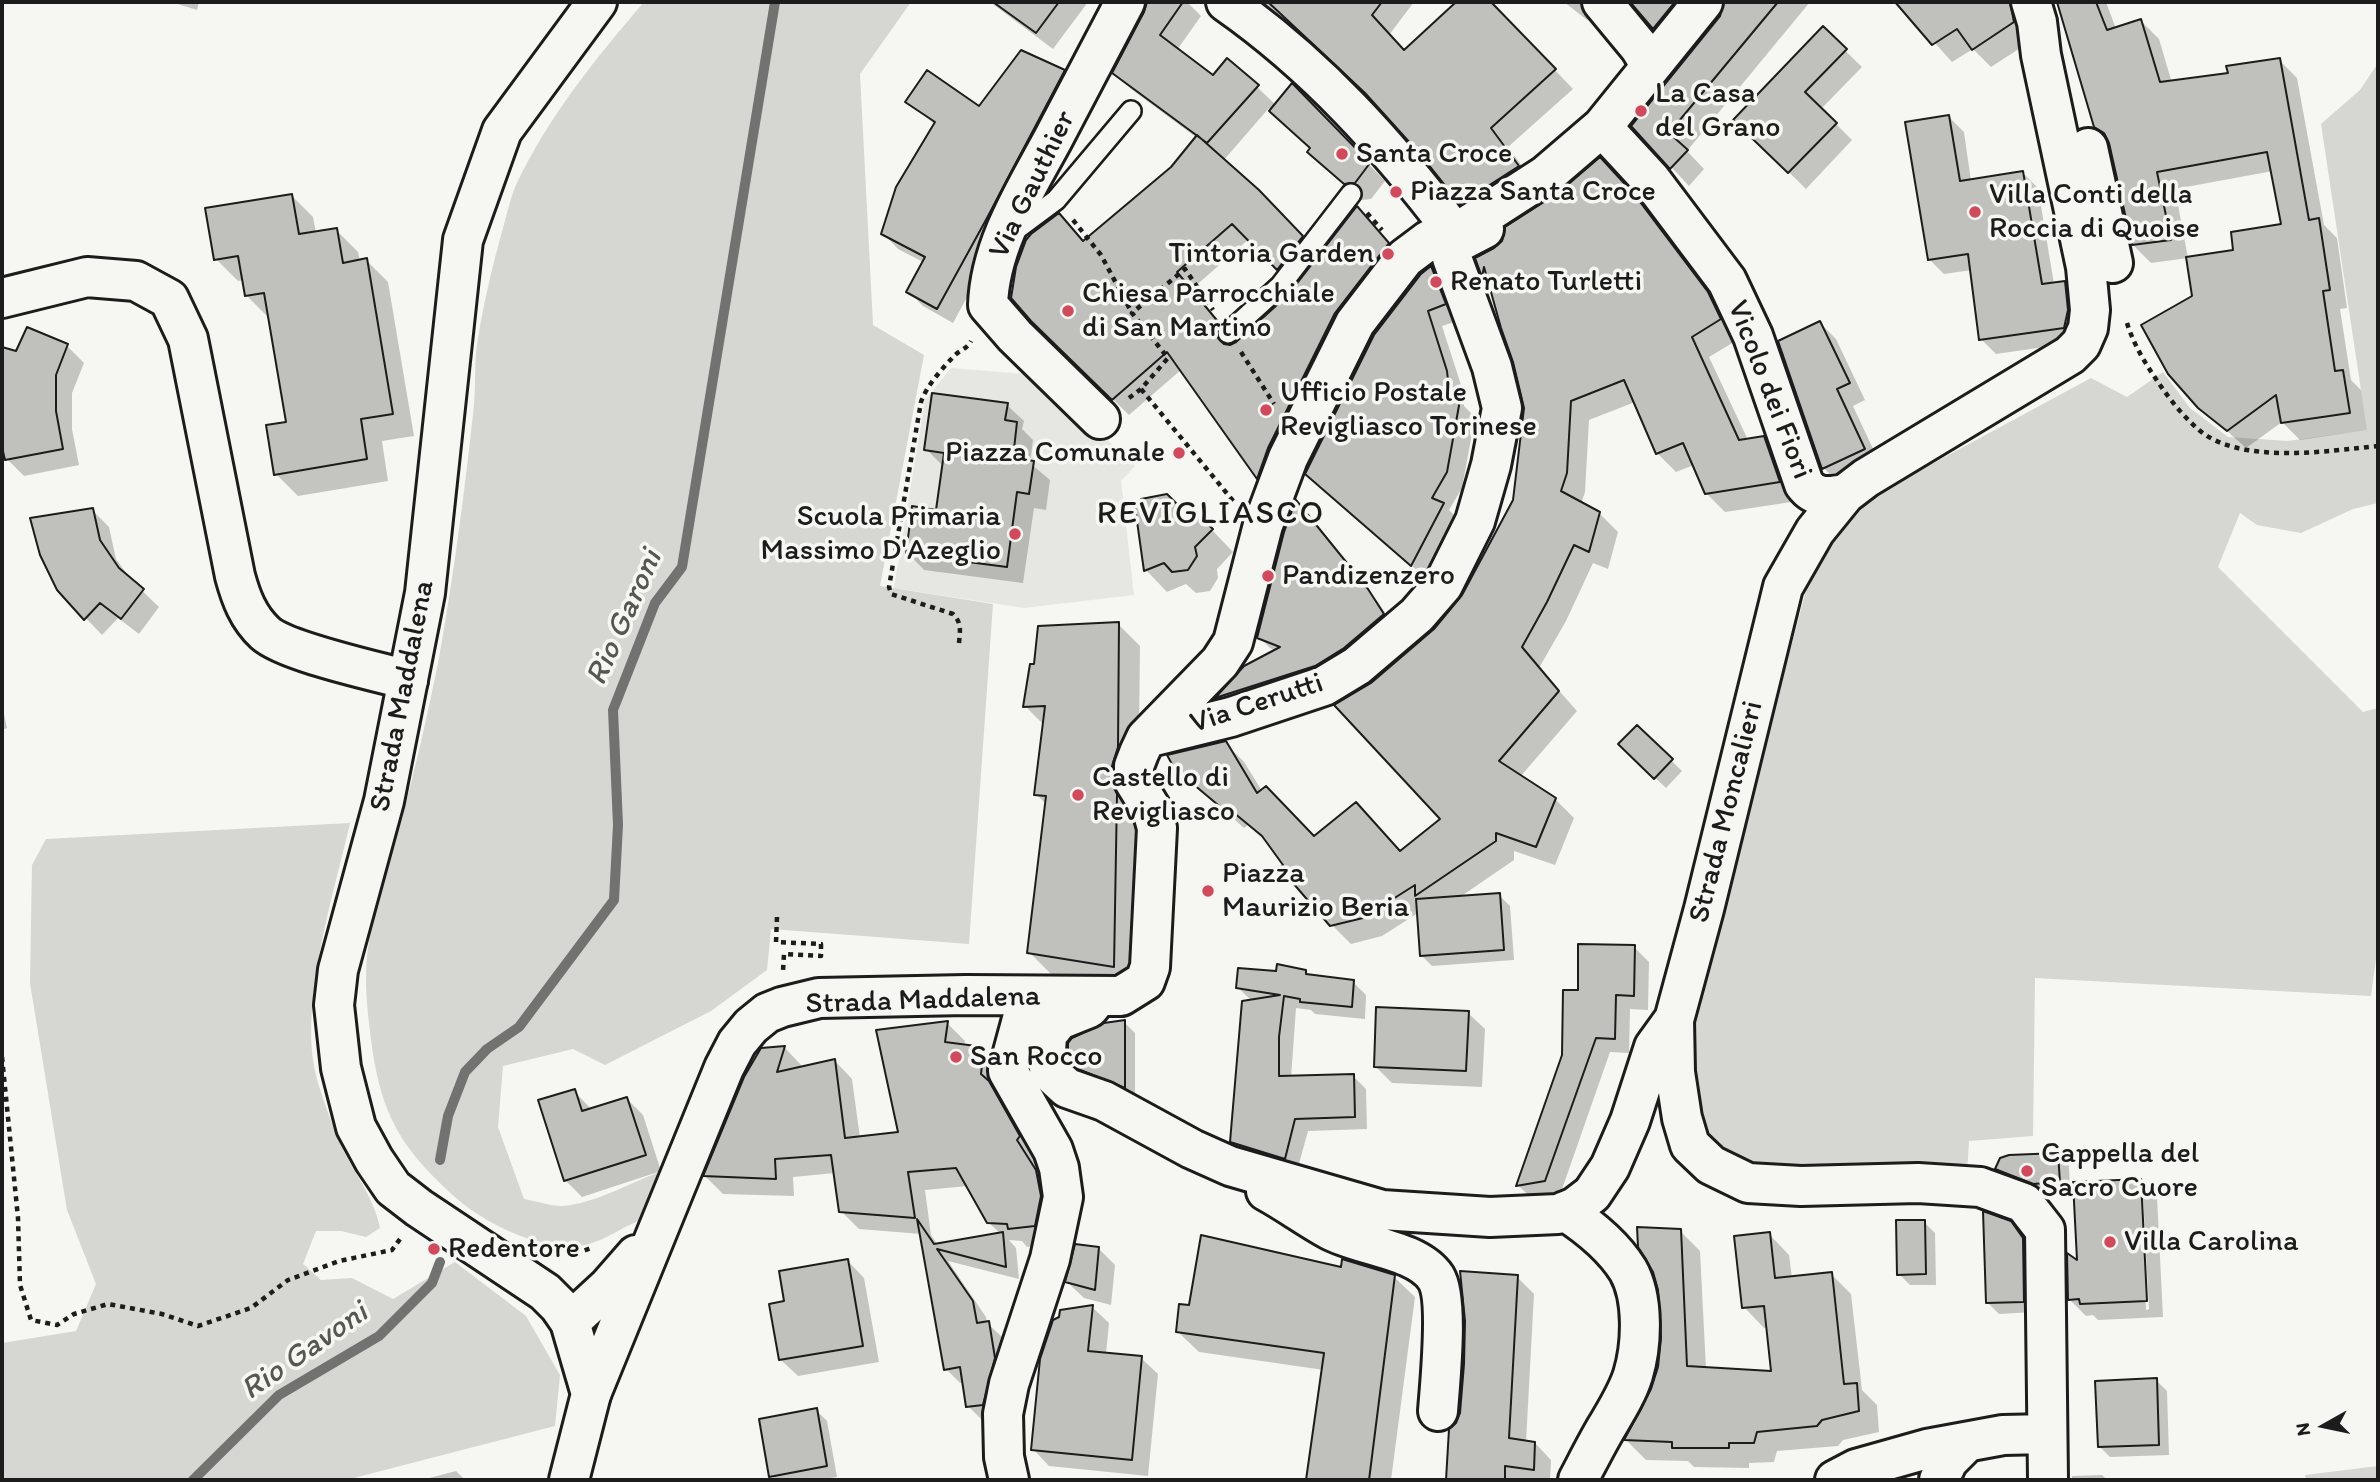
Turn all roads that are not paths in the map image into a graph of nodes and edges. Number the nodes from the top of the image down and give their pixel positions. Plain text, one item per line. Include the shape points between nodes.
1 (597, 2) edge
2 (1125, 2) edge
3 (1226, 2) edge
4 (1602, 2) edge
5 (1703, 2) edge
6 (2031, 2) edge
7 (2041, 55) junction
8 (1651, 66) junction
9 (1131, 111) dead end
10 (1602, 127) junction
11 (1546, 175) junction
12 (1351, 194) road end
13 (1454, 232) junction
14 (1004, 239) junction
15 (2113, 263) dead end
16 (2, 298) edge
17 (1228, 333) dead end
18 (1100, 419) dead end
19 (1288, 458) junction
20 (1845, 494) junction
21 (1238, 530) road end
22 (408, 680) junction
23 (1142, 746) junction
24 (1028, 997) junction
25 (1105, 997) junction
26 (1674, 1020) junction
27 (1230, 1166) junction
28 (1565, 1211) junction
29 (658, 1226) junction
30 (570, 1322) junction
31 (591, 1394) junction
32 (1438, 1411) dead end
33 (2047, 1434) junction
34 (1966, 1443) junction
35 (569, 1480) edge
36 (1009, 1480) edge
37 (1578, 1480) edge
38 (1835, 1480) edge
39 (1939, 1480) edge
40 (2048, 1480) edge

1 - 22 street, Strada Maddalena via 502,131 463,240 425,593
2 - 14 street, Via Gauthier
3 - 13 street via 1311,69 1385,145
4 - 8 street
5 - 8 street
6 - 7 street, Strada Moncalieri
7 - 15 street via 2064,72 2074,97
7 - 20 street, Strada Moncalieri via 2086,267 2090,310 2081,344
8 - 10 street
9 - 14 lane via 1056,200
10 - 11 street
10 - 20 street, Vicolo dei Fiori via 1651,180 1727,281 1753,336 1804,484 1818,495
11 - 13 street
11 - 23 street, Via Cerutti via 1508,215 1451,249 1502,408 1475,521 1443,585 1418,615 1357,666 1324,685
12 - 17 lane via 1280,286
13 - 19 street via 1429,240 1405,258 1355,323
14 - 18 street, Via Gauthier via 989,282 988,305
16 - 22 street via 87,277 136,281 169,299 188,339 235,576 250,616 266,634 289,646
19 - 21 street
19 - 23 street via 1268,507 1233,642
20 - 26 street, Strada Moncalieri via 1815,531 1783,587
22 - 30 street, Strada Maddalena via 384,801 338,970 336,1039 345,1088 356,1127 393,1188 545,1292
23 - 25 street via 1134,766 1135,781 1157,828 1150,967 1145,981 1134,990
24 - 25 street, Strada Maddalena
24 - 29 street, Strada Maddalena via 819,998 767,1013 737,1043 724,1068
24 - 36 street via 1007,1071 1053,1150 1063,1196 1050,1259 1003,1414
25 - 27 street via 1059,1020 1048,1035 1049,1069 1067,1088 1104,1101
26 - 28 street via 1654,1047 1610,1167 1592,1194
26 - 33 street, Strada Moncalieri via 1682,1118 1690,1145 1711,1165 1748,1183 1980,1187 2024,1203 2034,1213 2045,1230
27 - 28 street via 1382,1210 1490,1217
27 - 32 street via 1331,1231 1414,1259 1436,1279 1443,1353
28 - 37 street via 1597,1235 1628,1270 1640,1326 1633,1376
29 - 30 street, Strada Maddalena via 608,1287
29 - 31 street, Strada Maddalena
30 - 31 street, Strada Maddalena
31 - 35 street, Strada Maddalena
33 - 34 street via 2003,1435
33 - 40 street, Strada Moncalieri
34 - 38 street via 1889,1459
34 - 39 street via 1948,1461

